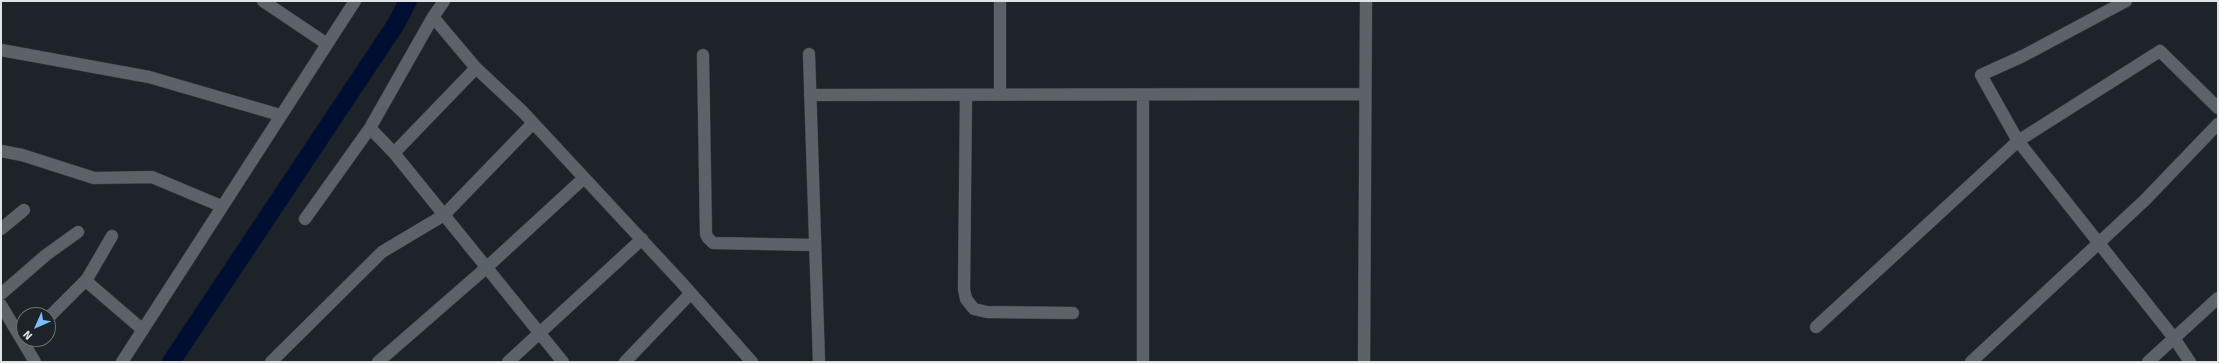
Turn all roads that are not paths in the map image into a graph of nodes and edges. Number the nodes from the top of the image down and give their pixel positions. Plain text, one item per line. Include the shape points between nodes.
1 (263, 1) edge
2 (354, 1) edge
3 (444, 1) edge
4 (1000, 1) edge
5 (1366, 1) edge
6 (2126, 1) edge
7 (433, 17) junction
8 (327, 44) junction
9 (1, 50) edge
10 (809, 54) dead end
11 (703, 56) dead end
12 (476, 68) junction
13 (1365, 94) junction
14 (810, 95) junction
15 (966, 95) junction
16 (1000, 95) junction
17 (1143, 95) junction
18 (2218, 108) edge
19 (280, 115) junction
20 (533, 123) junction
21 (2218, 124) edge
22 (370, 128) junction
23 (2018, 141) junction
24 (1, 151) edge
25 (394, 152) junction
26 (584, 178) junction
27 (221, 206) junction
28 (24, 210) dead end
29 (444, 215) junction
30 (305, 219) dead end
31 (1, 229) edge
32 (78, 232) dead end
33 (112, 236) dead end
34 (642, 239) junction
35 (2098, 243) junction
36 (815, 245) junction
37 (486, 268) junction
38 (86, 281) junction
39 (691, 293) junction
40 (1, 294) edge
41 (2218, 298) edge
42 (1, 305) edge
43 (56, 310) edge
44 (1073, 313) dead end
45 (16, 327) edge
46 (1816, 327) dead end
47 (143, 330) junction
48 (538, 334) junction
49 (2174, 338) junction
50 (28, 347) edge
51 (748, 360) edge
52 (35, 362) edge
53 (122, 362) edge
54 (271, 362) edge
55 (378, 362) edge
56 (508, 362) edge
57 (563, 362) edge
58 (625, 362) edge
59 (819, 362) edge
60 (1143, 362) edge
61 (1364, 362) edge
62 (1971, 362) edge
63 (2148, 362) edge
64 (2190, 362) edge

1 - 8 street
2 - 8 street
3 - 7 street
4 - 16 street
5 - 13 street
6 - 23 street via 2023,56 1981,74
7 - 12 street
7 - 22 street
8 - 19 street
9 - 19 street via 149,77
10 - 14 street
11 - 36 street via 708,238 714,243
12 - 20 street
12 - 25 street
13 - 17 street
13 - 61 street
14 - 15 street
14 - 36 street
15 - 16 street
15 - 44 street via 966,299 974,309 987,312
16 - 17 street
17 - 60 street
18 - 23 street via 2160,51
19 - 27 street
20 - 26 street
20 - 29 street
21 - 35 street via 2145,200
22 - 25 street
22 - 30 street
23 - 35 street
23 - 46 street
24 - 27 street via 22,155 94,178 152,177
25 - 29 street
26 - 34 street
26 - 37 street
27 - 47 street
28 - 31 street
29 - 37 street
29 - 54 street via 382,252
32 - 40 street via 46,255
33 - 38 street
34 - 39 street
34 - 48 street
35 - 49 street
35 - 62 street
36 - 59 street
37 - 48 street
37 - 55 street
38 - 43 street
38 - 47 street
39 - 51 street
39 - 58 street
41 - 49 street
42 - 45 street
47 - 53 street
48 - 56 street
48 - 57 street
49 - 63 street
49 - 64 street
50 - 52 street

